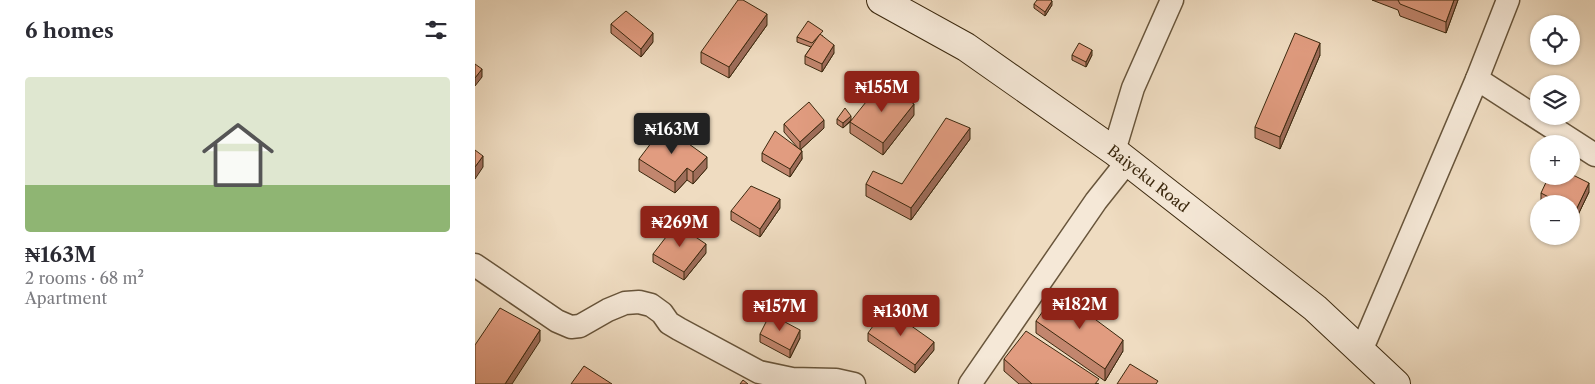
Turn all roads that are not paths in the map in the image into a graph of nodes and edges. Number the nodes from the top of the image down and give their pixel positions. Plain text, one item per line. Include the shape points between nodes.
1 (881, 0) edge
2 (1171, 0) edge
3 (1508, 0) edge
4 (1477, 79) junction
5 (1595, 155) edge
6 (1121, 157) junction
7 (475, 265) edge
8 (1361, 351) junction
9 (1383, 380) edge
10 (853, 384) edge
11 (970, 384) edge

1 - 6 main road, Baiyeku Road via 966,47
2 - 6 street via 1133,88
3 - 4 street
4 - 5 street
4 - 8 street
6 - 8 main road, Baiyeku Road via 1315,308
6 - 11 street via 1096,201
7 - 10 street via 557,321 571,326 580,326 625,303 639,302 651,305 669,323 759,372
8 - 9 main road, Baiyeku Road

